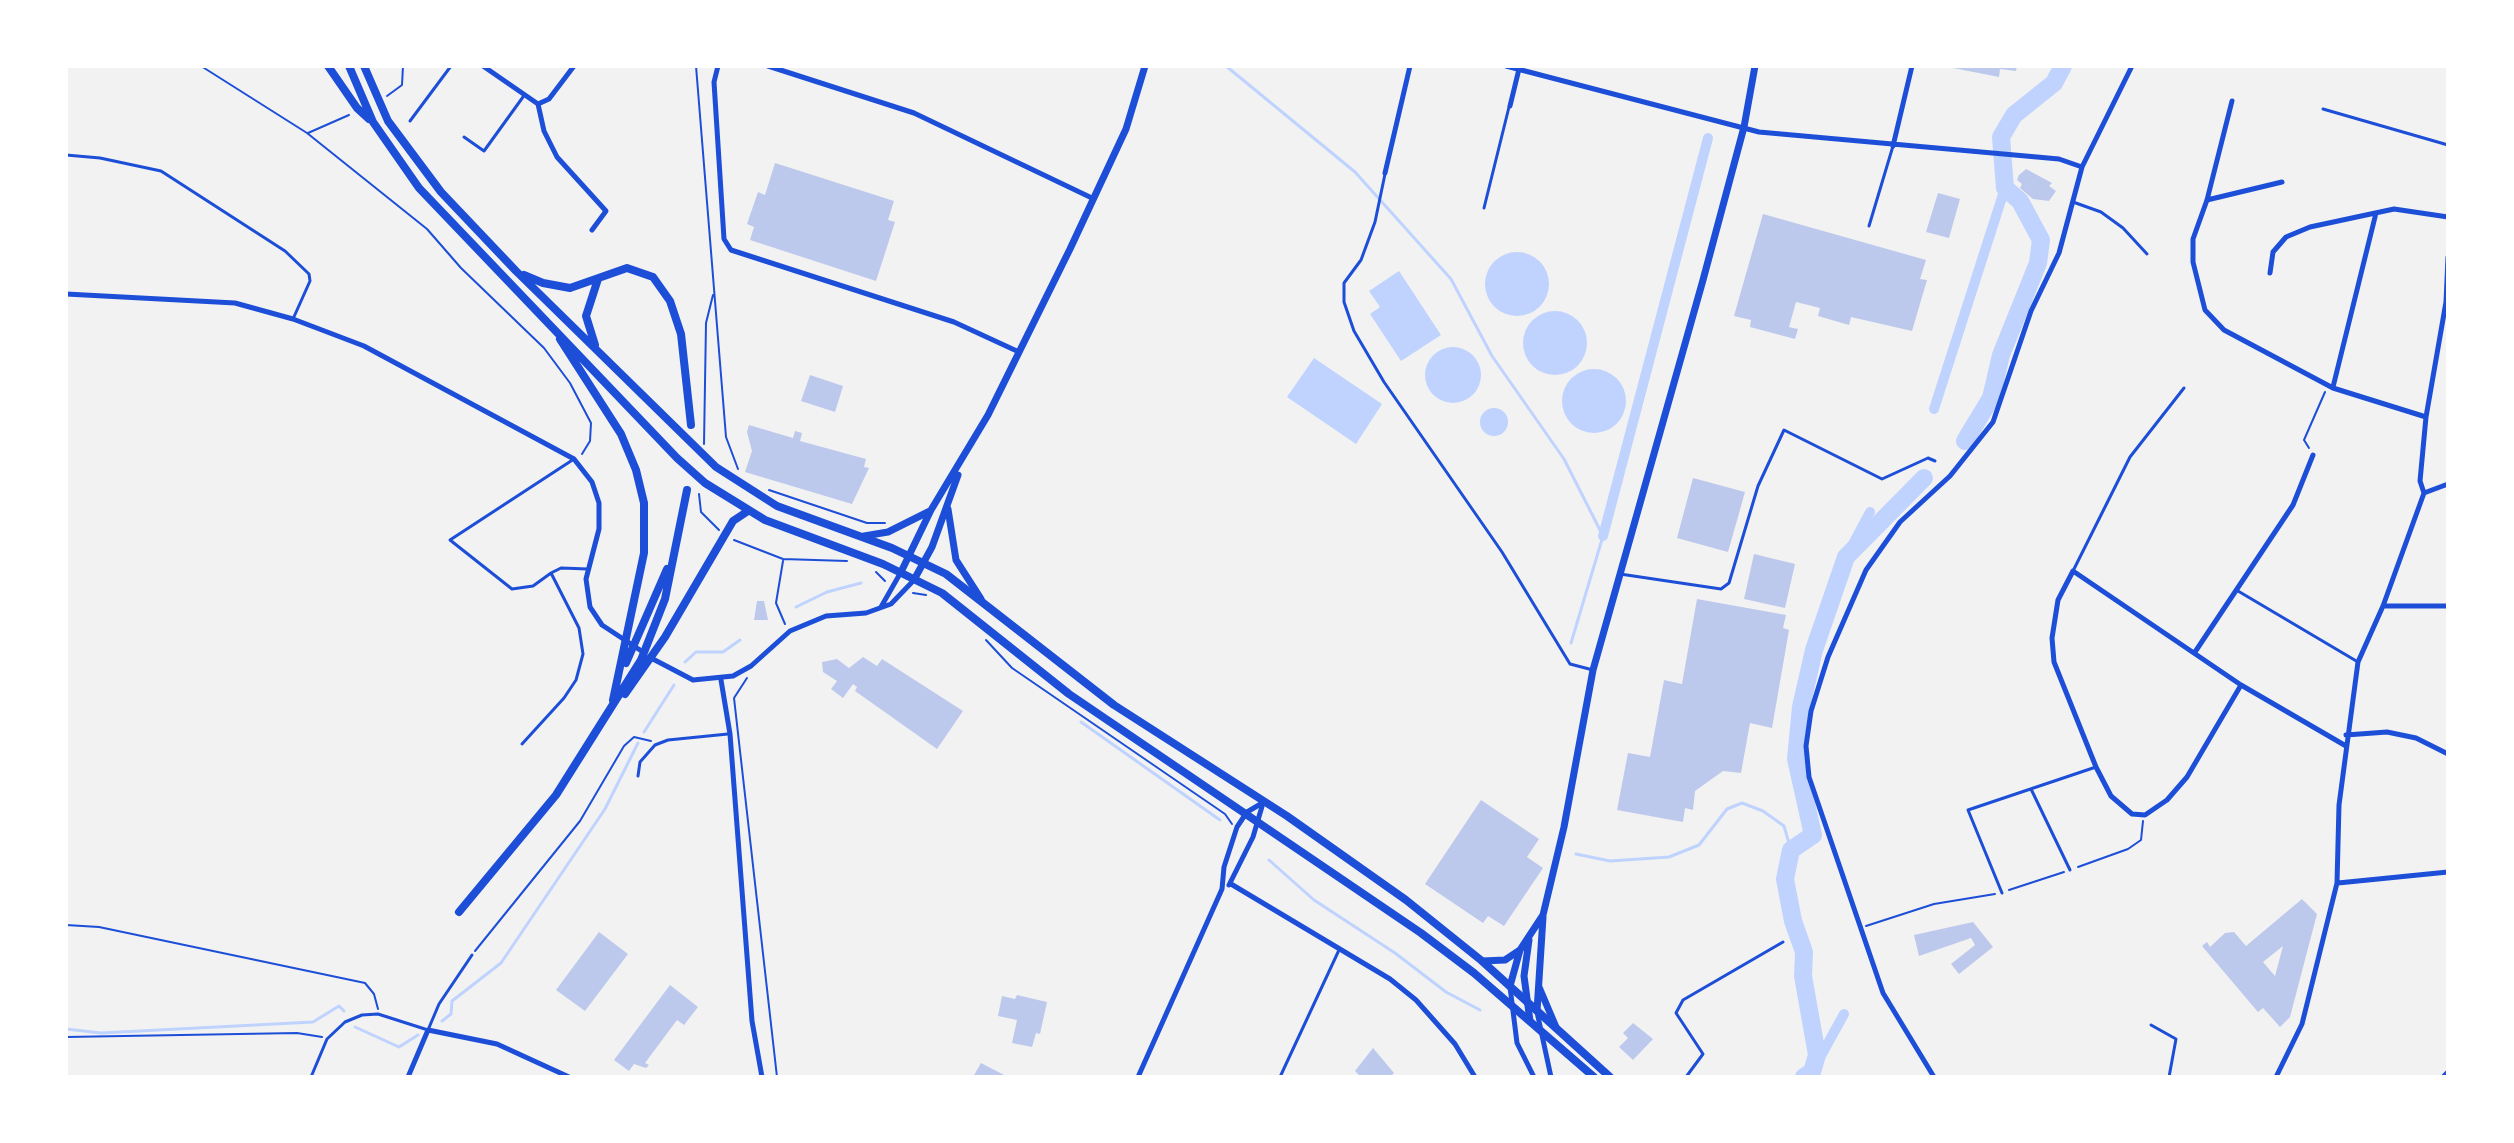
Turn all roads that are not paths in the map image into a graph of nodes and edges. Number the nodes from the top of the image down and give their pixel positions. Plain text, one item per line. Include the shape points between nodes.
1 (328, 66) edge
2 (349, 66) edge
3 (364, 66) edge
4 (451, 66) edge
5 (483, 66) edge
6 (574, 66) edge
7 (718, 66) edge
8 (768, 66) edge
9 (1145, 66) edge
10 (1410, 66) edge
11 (1508, 66) edge
12 (1755, 66) edge
13 (1912, 66) edge
14 (2132, 66) edge
15 (1519, 69) junction
16 (523, 97) junction
17 (2232, 101) dead end
18 (538, 104) junction
19 (1510, 106) joint
20 (2323, 109) dead end
21 (410, 121) dead end
22 (373, 122) junction
23 (1744, 127) junction
24 (464, 137) dead end
25 (2448, 145) edge
26 (1893, 146) junction
27 (66, 155) edge
28 (2082, 167) junction
29 (1385, 173) joint
30 (2282, 182) dead end
31 (1094, 199) junction
32 (2207, 200) junction
33 (2072, 201) junction
34 (1484, 208) dead end
35 (2376, 213) junction
36 (2448, 217) edge
37 (1869, 226) dead end
38 (592, 230) dead end
39 (2147, 254) dead end
40 (2448, 257) edge
41 (516, 271) junction
42 (2270, 273) dead end
43 (598, 278) junction
44 (66, 294) edge
45 (293, 319) junction
46 (546, 319) junction
47 (597, 351) junction
48 (1019, 352) junction
49 (2184, 388) dead end
50 (2333, 388) junction
51 (2426, 417) junction
52 (691, 425) dead end
53 (2313, 455) road end
54 (964, 458) junction
55 (574, 459) junction
56 (1935, 461) dead end
57 (2448, 484) edge
58 (687, 490) dead end
59 (2424, 493) junction
60 (947, 502) junction
61 (931, 510) junction
62 (748, 511) junction
63 (862, 537) junction
64 (674, 556) junction
65 (910, 556) junction
66 (925, 563) junction
67 (588, 569) junction
68 (2073, 571) junction
69 (901, 572) junction
70 (551, 573) junction
71 (1620, 574) junction
72 (915, 578) junction
73 (2238, 591) junction
74 (981, 599) junction
75 (2383, 606) junction
76 (2448, 606) edge
77 (881, 608) junction
78 (2195, 652) junction
79 (2358, 662) junction
80 (1593, 670) junction
81 (621, 674) junction
82 (721, 680) junction
83 (2241, 685) junction
84 (610, 712) junction
85 (730, 734) junction
86 (2346, 735) junction
87 (522, 744) dead end
88 (2346, 746) junction
89 (2448, 754) edge
90 (2096, 767) junction
91 (638, 776) dead end
92 (2031, 789) junction
93 (1264, 802) junction
94 (1247, 812) junction
95 (1259, 820) junction
96 (2070, 870) dead end
97 (2448, 872) edge
98 (2337, 883) junction
99 (1231, 884) junction
100 (1222, 889) junction
101 (2002, 893) dead end
102 (459, 912) dead end
103 (1543, 915) junction
104 (1530, 936) junction
105 (1783, 942) dead end
106 (1340, 948) junction
107 (1520, 950) junction
108 (472, 955) road end
109 (1482, 961) junction
110 (1538, 984) junction
111 (1510, 986) junction
112 (1526, 1001) junction
113 (1514, 1008) junction
114 (1537, 1011) junction
115 (1530, 1021) junction
116 (2151, 1025) dead end
117 (1539, 1028) junction
118 (1557, 1029) junction
119 (428, 1030) junction
120 (2448, 1072) edge
121 (311, 1077) edge
122 (408, 1077) edge
123 (569, 1077) edge
124 (762, 1077) edge
125 (1138, 1077) edge
126 (1280, 1077) edge
127 (1475, 1077) edge
128 (1534, 1077) edge
129 (1551, 1077) edge
130 (1594, 1077) edge
131 (1610, 1077) edge
132 (1686, 1077) edge
133 (1934, 1077) edge
134 (2169, 1077) edge
135 (2276, 1077) edge
136 (2443, 1077) edge

1 - 22 main road
2 - 22 main road
3 - 41 main road via 388,121 429,179
4 - 21 lane
5 - 16 street
6 - 18 street via 549,99
7 - 48 street via 714,82 724,239 731,250 954,322
8 - 31 street via 914,113
9 - 31 main road via 1126,129
10 - 29 street
11 - 15 street
12 - 23 main road
13 - 26 street
14 - 28 street
15 - 19 street
15 - 23 street
16 - 18 street
16 - 24 lane via 484,151
17 - 32 street
18 - 38 street via 557,157 606,211
19 - 34 lane
20 - 25 lane
22 - 46 main road via 419,188
23 - 26 street
23 - 71 main road
26 - 28 street via 2059,159
26 - 37 lane
27 - 45 lane via 161,171 285,251 310,281
28 - 33 street
29 - 80 lane via 1361,260 1344,283 1354,331 1570,664
30 - 32 street
31 - 48 main road
32 - 50 street via 2193,239 2205,310 2224,330
33 - 39 lane via 2101,212
33 - 133 street via 2059,253 2031,311 1993,422 1950,476 1900,522 1866,570 1811,711 1809,777 1883,993
35 - 36 street via 2394,209
35 - 42 street via 2286,237 2273,252
35 - 50 street
40 - 51 street via 2446,302
41 - 43 main road via 557,287
41 - 47 main road
43 - 47 main road via 586,316
43 - 52 main road via 627,268 663,287 681,334
44 - 45 street via 235,303
45 - 55 street via 364,346
46 - 62 main road via 705,483
46 - 81 main road via 621,434 644,503 644,553
47 - 63 main road via 716,467 777,506
48 - 54 main road
49 - 68 lane via 2130,457
50 - 51 street
51 - 59 street via 2420,481
53 - 73 street via 2293,505
54 - 60 main road
54 - 61 main road
55 - 67 street via 592,482 599,503 599,529
55 - 70 lane via 450,540 512,589 533,586
56 - 71 lane via 1928,458 1882,479 1784,430 1758,486 1729,583 1721,589
57 - 59 street
58 - 64 main road
59 - 75 street
60 - 66 main road
60 - 74 main road via 956,560
61 - 63 main road via 898,529
61 - 65 main road
62 - 69 main road
62 - 84 main road via 733,521 642,674
63 - 65 main road
64 - 81 main road
64 - 84 main road via 655,628
65 - 66 main road
65 - 69 main road
66 - 72 main road
66 - 74 main road
67 - 70 lane
67 - 82 street via 587,598 602,625 675,673 693,680
68 - 78 street
68 - 90 street via 2058,600 2054,662
69 - 72 main road
69 - 77 street
70 - 87 lane via 579,628 583,654 564,698
71 - 80 main road
72 - 77 street via 900,599
72 - 94 main road via 969,611 1069,694
73 - 78 street
73 - 79 lane
74 - 93 main road via 1103,697
75 - 76 street
75 - 79 street
77 - 82 street via 826,616 790,631 746,670
78 - 83 street
79 - 86 street
80 - 103 main road
81 - 84 main road
82 - 85 street
83 - 88 street
83 - 90 street via 2187,777 2158,809 2132,814 2111,796
84 - 102 main road via 556,795
85 - 91 lane via 655,745 640,762
85 - 124 street via 752,1021
86 - 88 street
86 - 89 street via 2387,732 2416,738
88 - 98 street
90 - 92 lane
92 - 96 lane
92 - 101 lane via 1968,810
93 - 94 street
93 - 95 street
93 - 109 main road via 1406,900
94 - 95 main road
94 - 100 street via 1224,867
95 - 99 street
95 - 113 main road via 1421,933
97 - 98 street
98 - 135 street via 2302,1024
99 - 100 street
99 - 106 street
100 - 125 street
103 - 104 main road
103 - 110 main road
104 - 107 main road
104 - 112 main road
105 - 132 lane via 1683,1000 1676,1013 1703,1054
106 - 126 lane
106 - 127 street via 1416,1000 1455,1044
107 - 109 main road via 1505,960
107 - 111 main road
108 - 119 lane
109 - 111 main road
110 - 114 main road
110 - 118 main road
111 - 112 main road
111 - 113 street
112 - 114 main road
112 - 115 main road
113 - 115 main road
113 - 128 street via 1517,1043
114 - 117 street
114 - 118 main road
115 - 117 main road
116 - 134 lane via 2176,1039
117 - 129 street
117 - 130 main road
118 - 131 main road
119 - 121 lane via 378,1014 345,1022 327,1039
119 - 122 street
119 - 123 street via 497,1044
120 - 136 street

